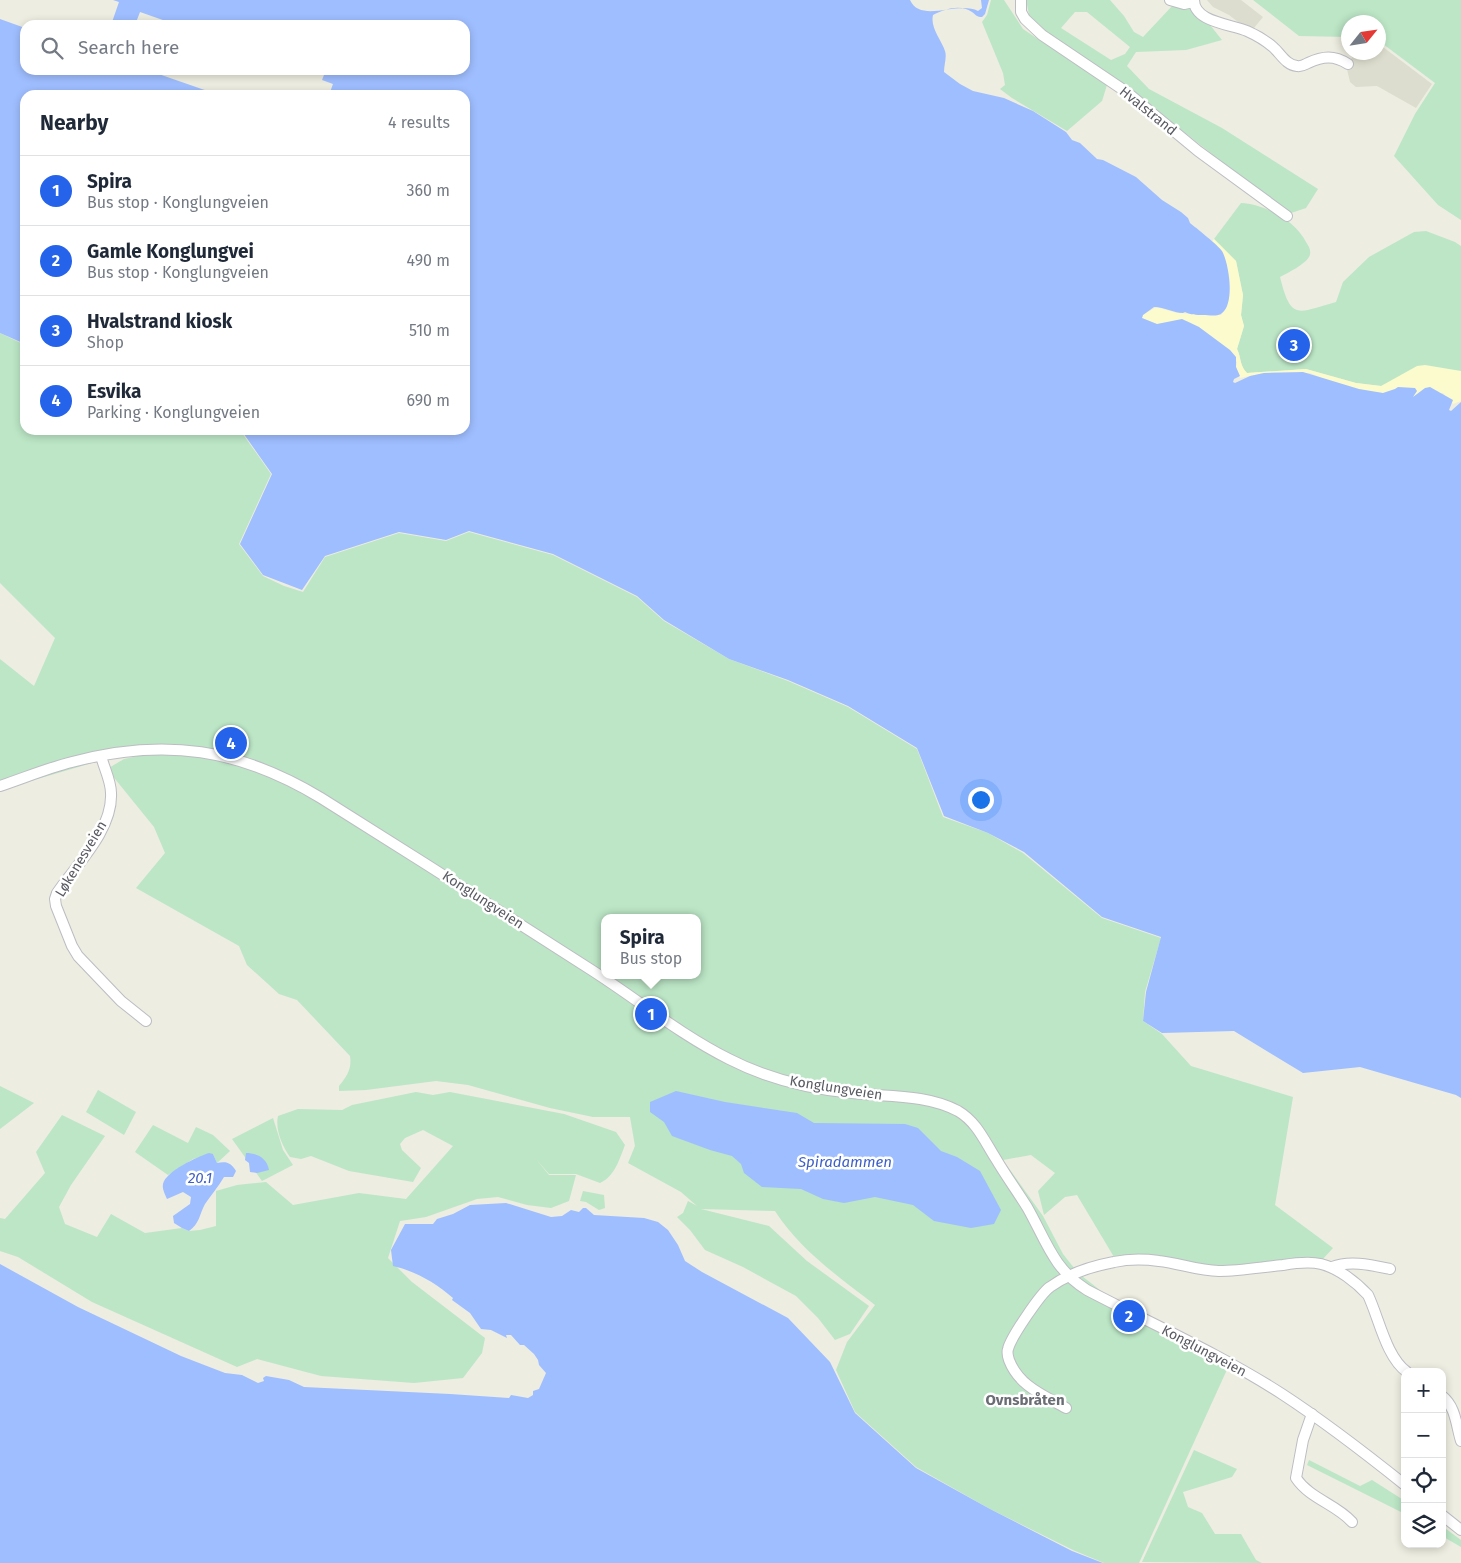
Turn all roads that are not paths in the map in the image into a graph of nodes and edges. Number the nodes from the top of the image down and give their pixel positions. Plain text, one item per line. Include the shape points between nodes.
1 (1021, 0) edge
2 (1170, 0) edge
3 (1194, 1) edge
4 (1348, 64) dead end
5 (1287, 216) dead end
6 (101, 756) junction
7 (0, 786) edge
8 (601, 976) edge
9 (605, 979) edge
10 (146, 1021) dead end
11 (1332, 1267) junction
12 (1390, 1268) dead end
13 (1068, 1277) junction
14 (1403, 1368) edge
15 (1446, 1400) edge
16 (1066, 1408) dead end
17 (1312, 1414) junction
18 (1461, 1441) edge
19 (1401, 1482) edge
20 (1446, 1518) edge
21 (1352, 1522) dead end
22 (1461, 1530) edge

1 - 5 street, Hvalstrand via 1025,19 1042,35 1128,93 1198,151
2 - 3 street via 1184,4
3 - 4 street via 1202,16 1254,34 1294,66 1333,56
6 - 7 street, Konglungveien
6 - 8 street, Konglungveien via 151,749 192,751 218,754 272,771 322,798
6 - 10 street, Løkenesveien via 111,792 106,819 86,857 57,893 56,906 78,956
9 - 13 street, Konglungveien via 698,1041 765,1074 805,1086 919,1098 960,1112 984,1139
11 - 12 street via 1360,1264
11 - 13 street via 1301,1263 1217,1271 1137,1260 1112,1262
11 - 14 street via 1368,1295 1391,1352
13 - 16 street via 1049,1288 1022,1324 1008,1351 1016,1374 1030,1388
13 - 17 street, Konglungveien via 1226,1362
15 - 18 street via 1454,1412
17 - 19 street, Konglungveien
17 - 21 street via 1296,1478
20 - 22 street

